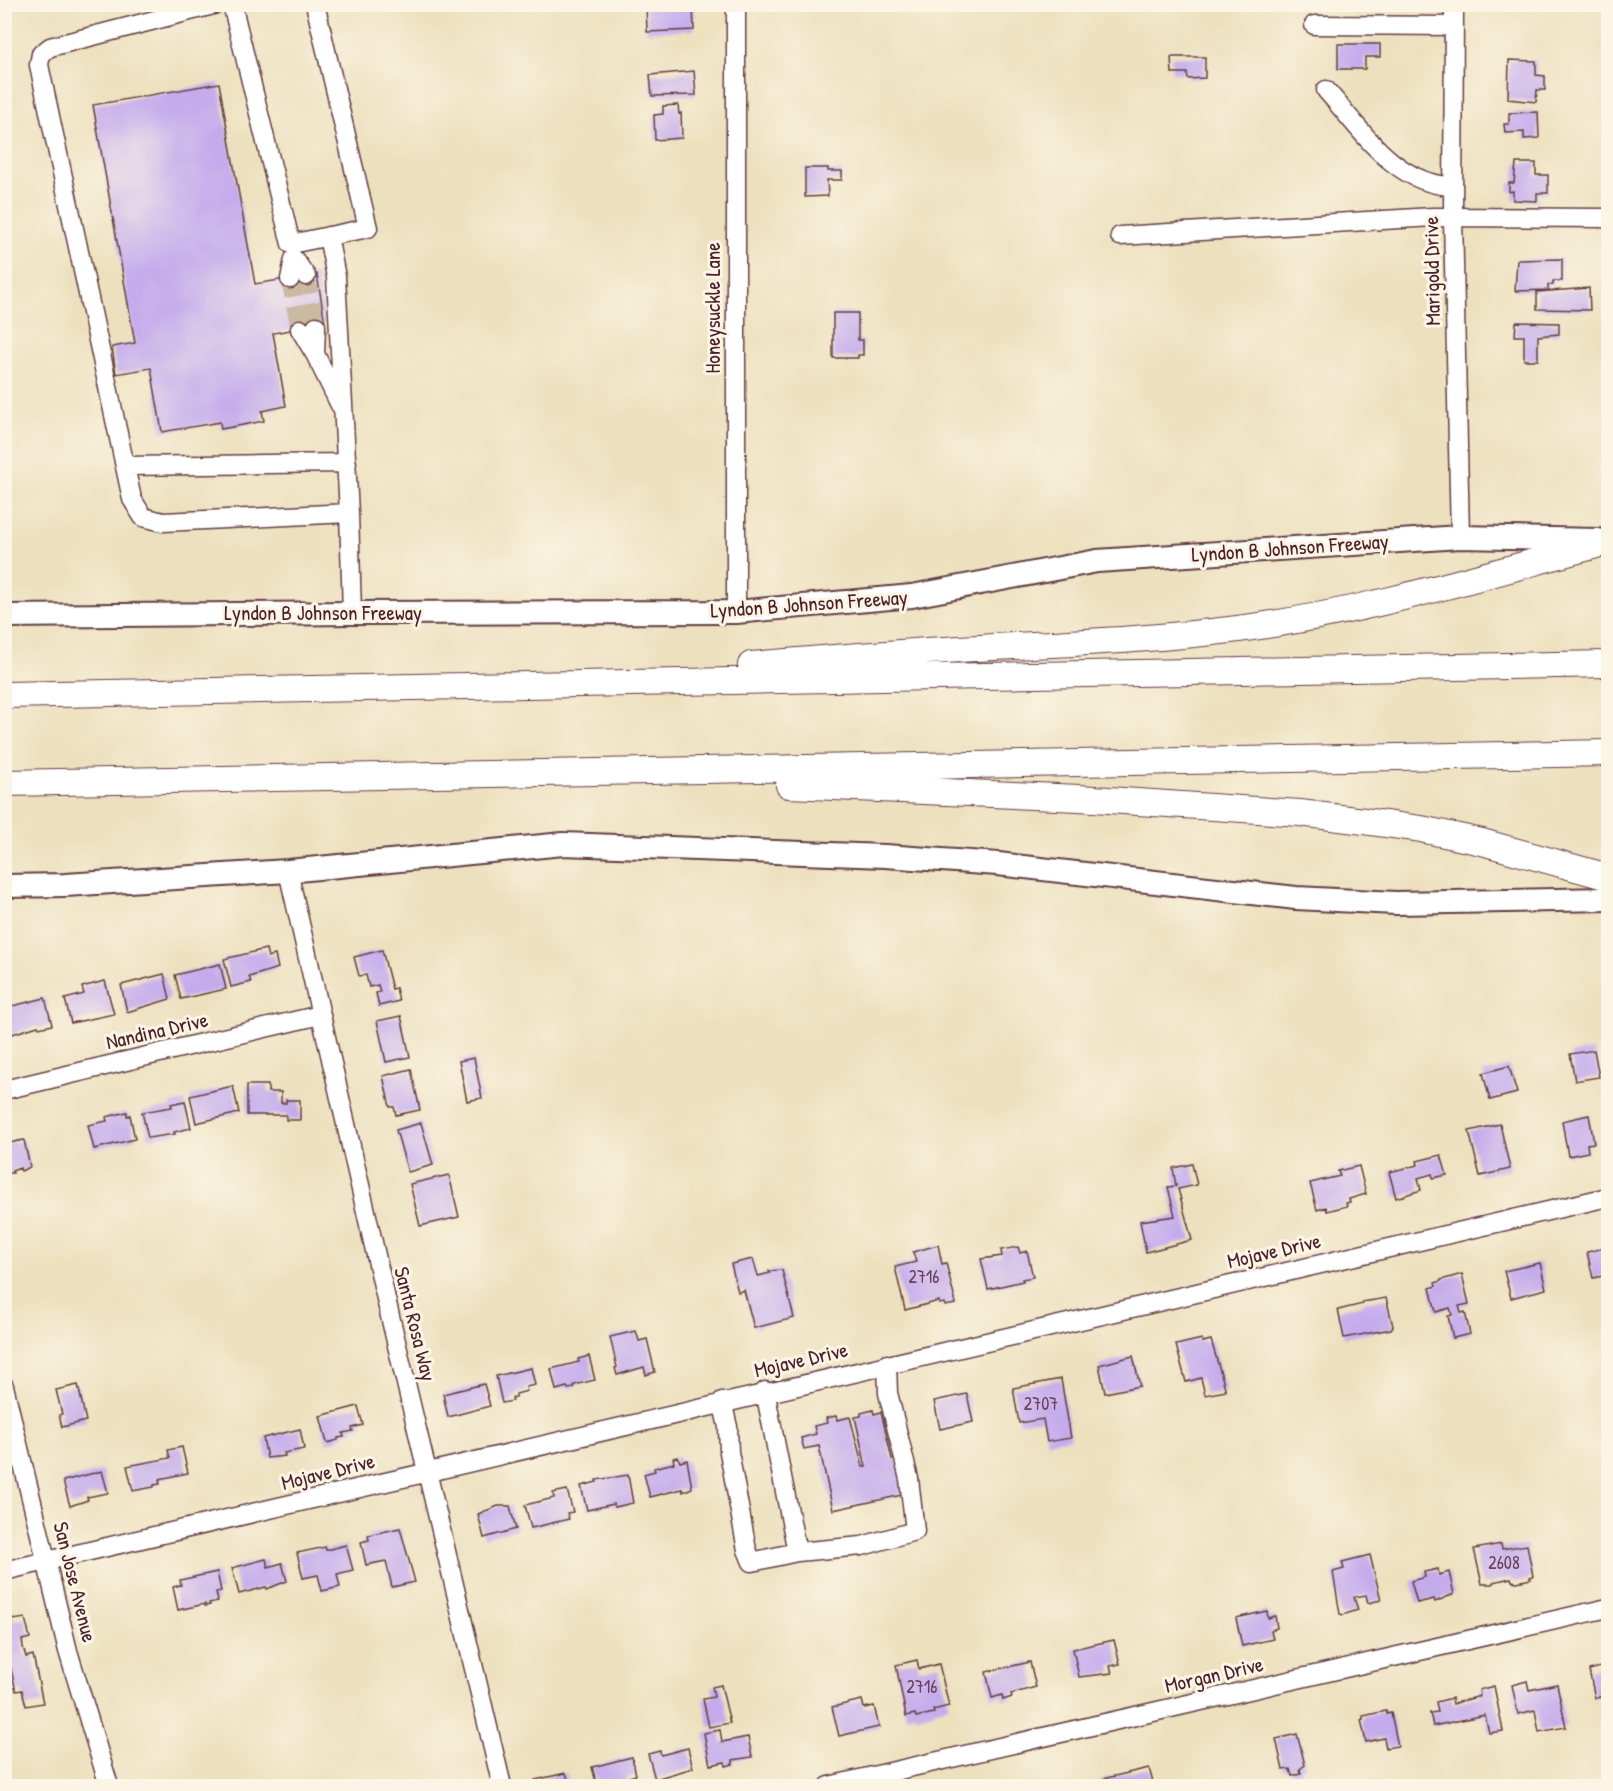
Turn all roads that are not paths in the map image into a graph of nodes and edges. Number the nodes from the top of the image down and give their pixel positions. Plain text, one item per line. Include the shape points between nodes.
1 (217, 4) edge
2 (232, 4) edge
3 (315, 4) edge
4 (736, 4) edge
5 (1454, 4) edge
6 (1314, 25) dead end
7 (1454, 26) junction
8 (1326, 90) dead end
9 (1453, 186) junction
10 (1453, 217) junction
11 (1608, 218) edge
12 (328, 236) junction
13 (1120, 236) dead end
14 (292, 252) junction
15 (298, 277) tunnel mouth
16 (308, 327) tunnel mouth
17 (344, 414) junction
18 (347, 463) junction
19 (125, 466) junction
20 (349, 513) junction
21 (1460, 537) junction
22 (1608, 541) edge
23 (736, 612) junction
24 (352, 613) junction
25 (4, 616) edge
26 (1608, 664) edge
27 (480, 686) junction
28 (4, 695) edge
29 (1608, 753) edge
30 (479, 774) junction
31 (4, 783) edge
32 (288, 871) junction
33 (1608, 877) edge
34 (4, 886) edge
35 (1608, 899) edge
36 (320, 1015) junction
37 (4, 1090) edge
38 (1608, 1197) edge
39 (887, 1364) junction
40 (4, 1386) edge
41 (765, 1391) junction
42 (722, 1401) junction
43 (428, 1470) junction
44 (797, 1552) junction
45 (46, 1562) junction
46 (4, 1571) edge
47 (1608, 1608) edge
48 (110, 1786) edge
49 (502, 1786) edge
50 (829, 1786) edge

1 - 19 street via 50,47 41,54 39,65
2 - 14 street
3 - 12 street via 368,228
4 - 23 street, Honeysuckle Lane
5 - 7 street, Marigold Drive
6 - 7 street
7 - 9 street, Marigold Drive
8 - 9 street via 1391,163 1426,182
9 - 10 street, Marigold Drive
10 - 11 street
10 - 13 street
10 - 21 street, Marigold Drive
12 - 14 street
12 - 17 street via 336,277
14 - 15 street
16 - 17 street via 315,354
17 - 18 street
18 - 19 street
18 - 20 street
19 - 20 street via 132,499 143,517 163,522
20 - 24 street
21 - 22 main road, Lyndon B Johnson Freeway
21 - 23 main road, Lyndon B Johnson Freeway via 1097,561 912,596
22 - 27 highway via 1372,604 1239,629
23 - 24 main road, Lyndon B Johnson Freeway
24 - 25 main road, Lyndon B Johnson Freeway
26 - 27 highway
27 - 28 highway
29 - 30 highway
30 - 31 highway
30 - 33 highway via 913,789 1300,813 1421,829
32 - 34 main road
32 - 35 main road via 563,844 998,864 1296,898 1396,903
32 - 36 street, Santa Rosa Way
36 - 37 street, Nandina Drive
36 - 43 street, Santa Rosa Way
38 - 39 street, Mojave Drive
39 - 41 street, Mojave Drive
39 - 44 street via 888,1393 909,1479 915,1531 862,1546
40 - 45 street, San Jose Avenue
41 - 42 street, Mojave Drive
41 - 44 street
42 - 43 street, Mojave Drive
42 - 44 street via 752,1562
43 - 45 street, Mojave Drive
43 - 49 street, Santa Rosa Way
45 - 46 street, Mojave Drive
45 - 48 street, San Jose Avenue via 68,1651
47 - 50 street, Morgan Drive

